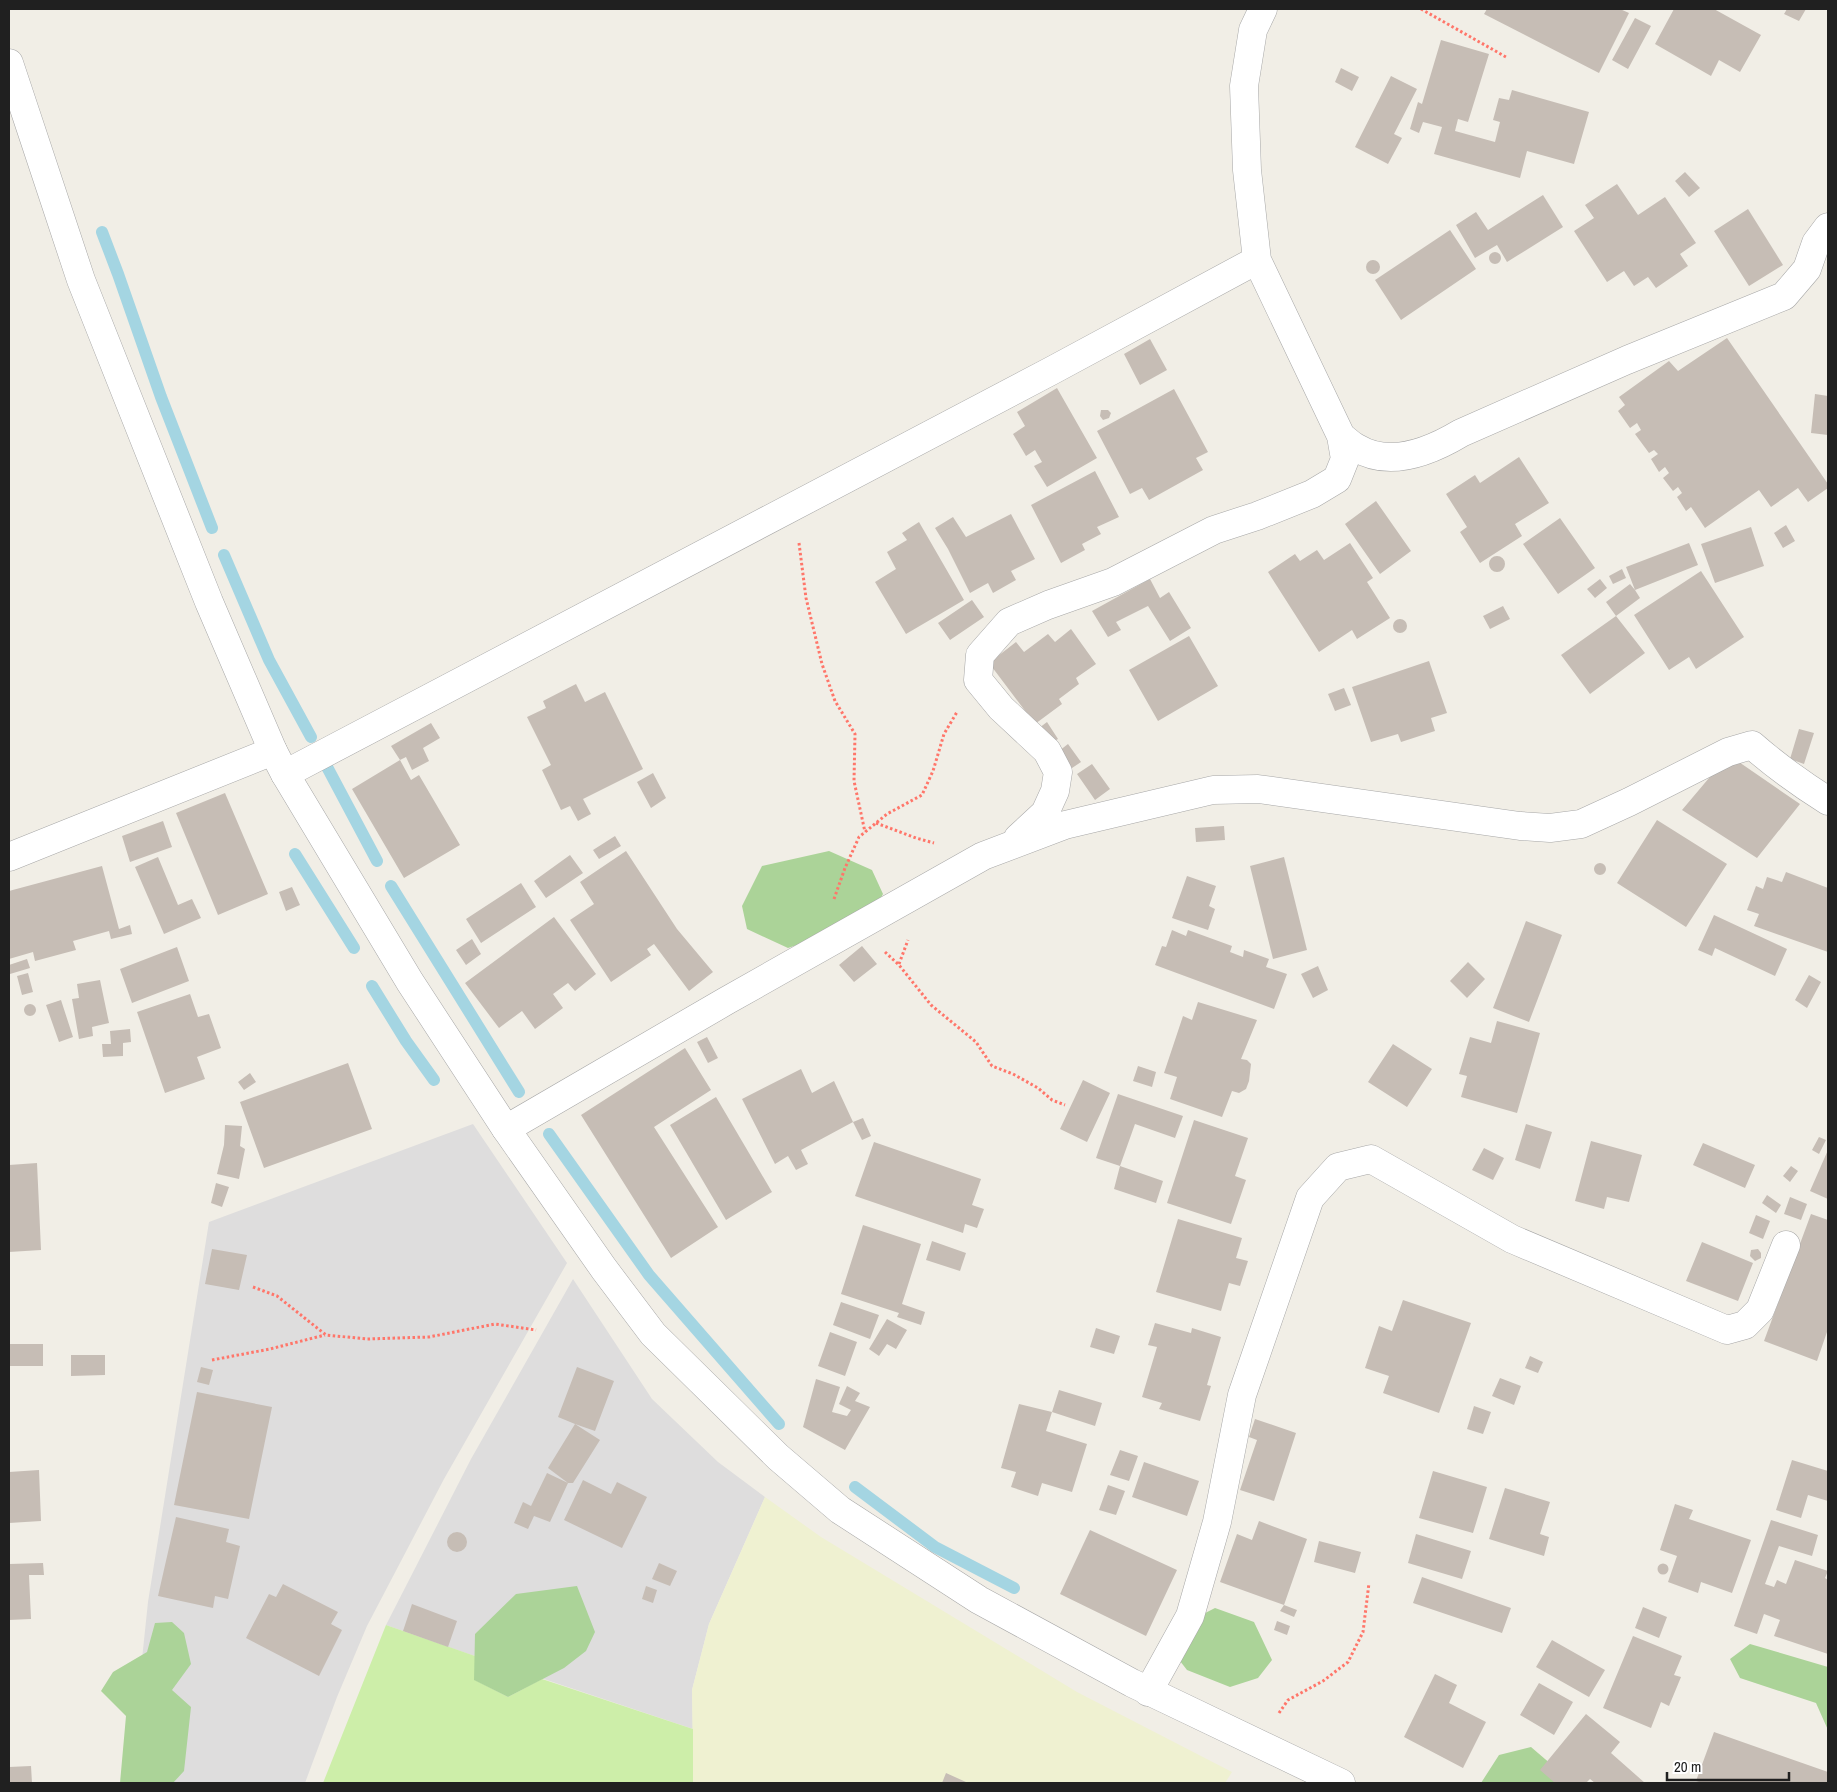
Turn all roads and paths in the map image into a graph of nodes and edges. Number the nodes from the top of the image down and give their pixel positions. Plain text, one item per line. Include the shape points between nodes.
1 (1263, 9) edge
2 (1421, 9) edge
3 (1506, 57) dead end
4 (9, 63) edge
5 (1828, 227) edge
6 (1257, 260) junction
7 (1341, 436) junction
8 (794, 505) junction
9 (978, 680) junction
10 (279, 762) junction
11 (1828, 801) edge
12 (876, 823) junction
13 (864, 832) junction
14 (1009, 846) junction
15 (983, 856) junction
16 (9, 857) edge
17 (856, 928) junction
18 (818, 949) junction
19 (1064, 1105) dead end
20 (506, 1129) junction
21 (1786, 1245) dead end
22 (253, 1287) dead end
23 (536, 1330) dead end
24 (326, 1335) junction
25 (212, 1360) dead end
26 (1368, 1584) dead end
27 (1148, 1692) junction
28 (1261, 1745) junction
29 (1341, 1783) edge

1 - 6 street via 1253,30 1244,86 1247,170
2 - 3 path
4 - 10 street via 81,280 209,602
5 - 7 street via 1816,243 1807,269 1784,296 1627,360 1461,433 1442,445 1406,457 1383,456 1357,448
6 - 7 street
6 - 8 street
7 - 9 street via 1345,459 1337,479 1312,494 1214,530 1113,582 1009,622 980,655
8 - 10 street
8 - 13 path via 806,598 822,664 835,701 854,734 854,781
9 - 12 path via 944,734 922,795
9 - 14 street via 1001,708 1047,751 1058,772 1055,791 1045,813
10 - 16 street
10 - 20 street via 410,982
11 - 14 street via 1796,781 1752,745 1728,752 1581,824 1550,828 1520,826 1258,789 1213,790 1066,826
12 - 13 path
12 - 15 path via 916,838
13 - 18 path via 845,868
14 - 15 street
15 - 17 street
17 - 18 street
17 - 19 path via 895,960 931,1005 976,1042 992,1066 1013,1074
18 - 20 street
20 - 27 street via 653,1334 784,1462 840,1510 979,1600
21 - 27 street via 1760,1310 1746,1325 1727,1330 1512,1238 1371,1159 1338,1167 1310,1198 1242,1395 1217,1522 1190,1616
22 - 24 path via 277,1296
23 - 24 path via 495,1324 429,1337 367,1339
24 - 25 path via 270,1350
26 - 28 path via 1363,1632 1348,1662 1323,1681 1288,1700
27 - 28 street
28 - 29 street

